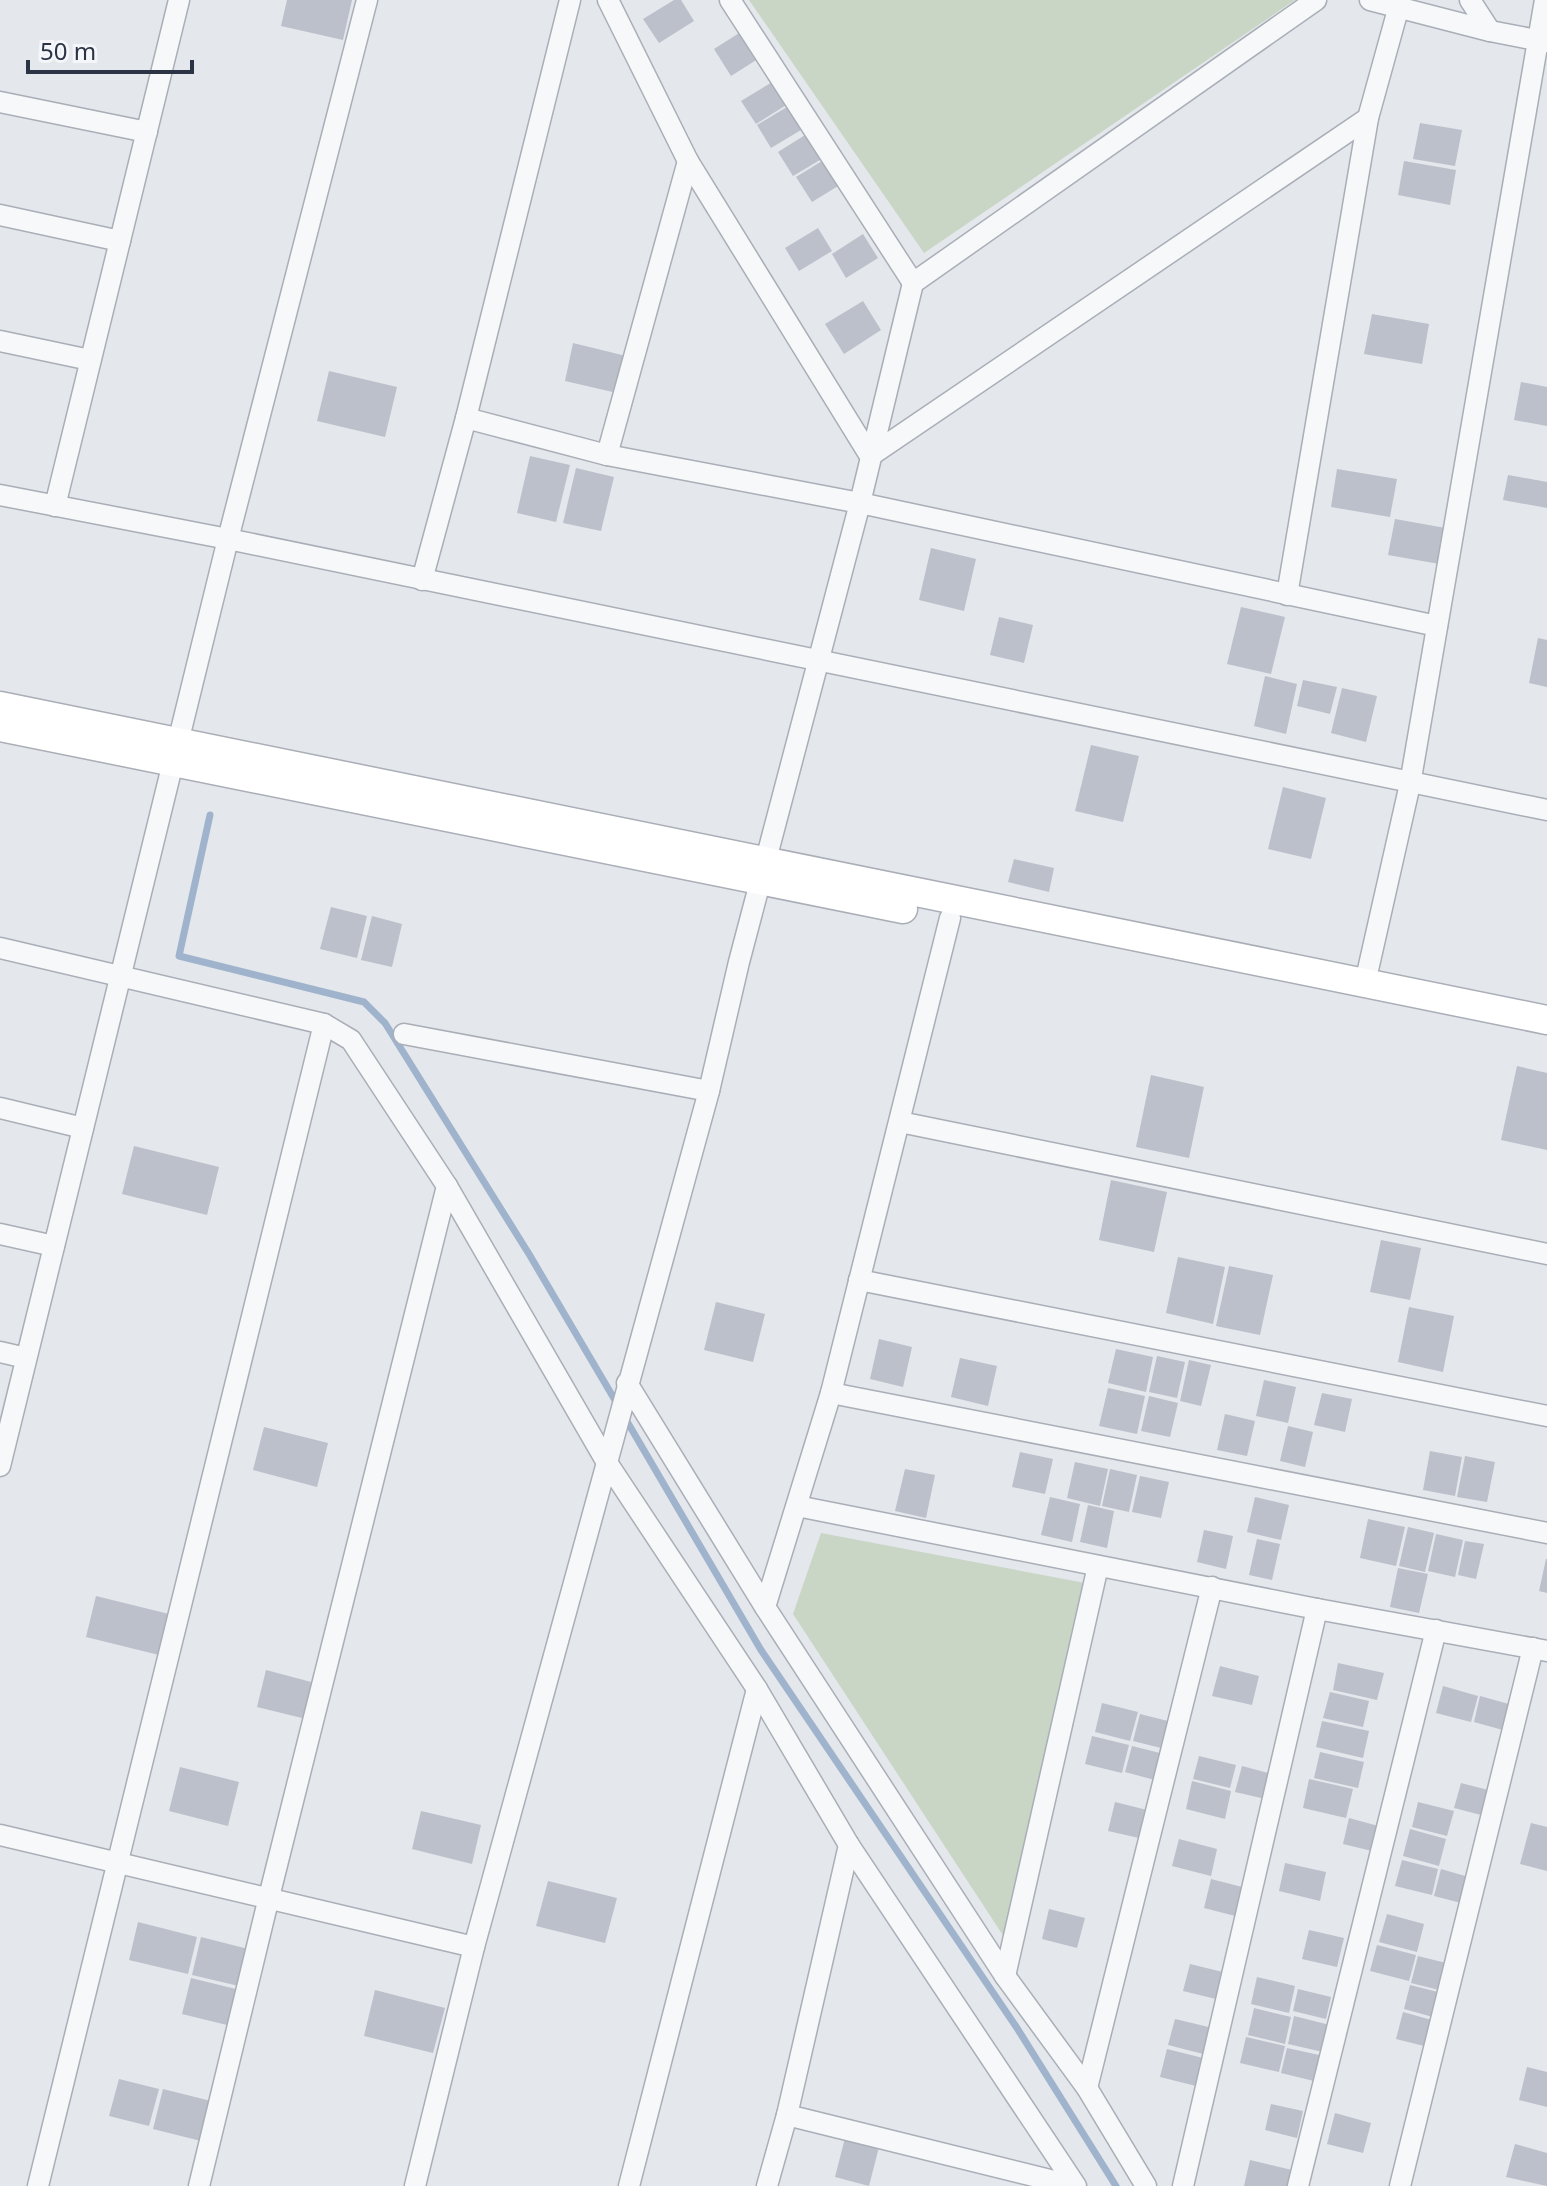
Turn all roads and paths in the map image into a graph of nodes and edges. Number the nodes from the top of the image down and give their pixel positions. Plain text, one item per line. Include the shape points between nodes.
1 (179, 0) edge
2 (367, 0) edge
3 (570, 0) edge
4 (608, 0) edge
5 (730, 0) edge
6 (1316, 0) edge
7 (1370, 0) edge
8 (1470, 0) edge
9 (1545, 0) edge
10 (1399, 6) junction
11 (1490, 31) junction
12 (1543, 41) edge
13 (0, 102) edge
14 (1368, 118) junction
15 (147, 132) junction
16 (688, 161) junction
17 (0, 215) edge
18 (120, 241) junction
19 (913, 283) junction
20 (0, 341) edge
21 (90, 360) junction
22 (466, 418) junction
23 (607, 455) junction
24 (870, 456) junction
25 (0, 495) edge
26 (860, 503) junction
27 (55, 506) junction
28 (228, 539) junction
29 (422, 580) junction
30 (1287, 595) junction
31 (1437, 626) junction
32 (816, 662) junction
33 (0, 706) edge
34 (0, 727) edge
35 (174, 752) junction
36 (1410, 784) junction
37 (1547, 810) edge
38 (763, 871) junction
39 (950, 918) junction
40 (0, 948) edge
41 (120, 974) junction
42 (1365, 983) junction
43 (1547, 1020) edge
44 (324, 1024) junction
45 (404, 1034) dead end
46 (1547, 1038) edge
47 (709, 1091) junction
48 (0, 1108) edge
49 (900, 1122) junction
50 (83, 1128) junction
51 (447, 1186) junction
52 (0, 1234) edge
53 (54, 1246) junction
54 (1547, 1254) edge
55 (859, 1280) junction
56 (0, 1352) edge
57 (26, 1358) junction
58 (627, 1383) junction
59 (831, 1393) junction
60 (1547, 1416) edge
61 (606, 1461) junction
62 (0, 1463) edge
63 (797, 1506) junction
64 (1547, 1533) edge
65 (1098, 1566) junction
66 (1212, 1587) junction
67 (765, 1607) junction
68 (1317, 1609) junction
69 (1436, 1630) junction
70 (1540, 1650) edge
71 (757, 1689) junction
72 (0, 1835) edge
73 (849, 1845) junction
74 (116, 1861) junction
75 (269, 1897) junction
76 (474, 1947) junction
77 (1005, 1976) junction
78 (1087, 2088) junction
79 (787, 2115) junction
80 (38, 2186) edge
81 (199, 2186) edge
82 (415, 2186) edge
83 (629, 2186) edge
84 (767, 2186) edge
85 (1075, 2186) edge
86 (1146, 2186) edge
87 (1183, 2186) edge
88 (1298, 2186) edge
89 (1400, 2186) edge

1 - 15 street
2 - 28 street
3 - 22 street
4 - 16 street
5 - 19 street
6 - 19 street
7 - 10 street
8 - 11 street
9 - 12 street
10 - 11 street
10 - 14 street
11 - 12 street
12 - 31 street
13 - 15 street
14 - 24 street
14 - 30 street
15 - 18 street
16 - 23 street
16 - 24 street
17 - 18 street
18 - 21 street
19 - 24 street
20 - 21 street
21 - 27 street
22 - 23 street
22 - 29 street
23 - 26 street
24 - 26 street
25 - 27 street
26 - 30 street
26 - 32 street
27 - 28 street
28 - 29 street
28 - 35 street
29 - 32 street
30 - 31 street
31 - 36 street
32 - 36 street
32 - 38 street
33 - 35 street
34 - 35 street
35 - 38 street
35 - 41 street
36 - 37 street
36 - 42 street
38 - 39 street
38 - 42 street
38 - 47 street
39 - 46 street
39 - 49 street
40 - 41 street
41 - 44 street
41 - 50 street
42 - 43 street
44 - 51 street via 351,1040
44 - 74 street
45 - 47 street
47 - 58 street
48 - 50 street
49 - 54 street
49 - 55 street
50 - 53 street
51 - 61 street
51 - 75 street
52 - 53 street
53 - 57 street
55 - 59 street
55 - 60 street
56 - 57 street
57 - 62 street
58 - 61 street
58 - 67 street
59 - 63 street
59 - 64 street
61 - 71 street
61 - 76 street
63 - 65 street
63 - 67 street
65 - 66 street
65 - 77 street
66 - 68 street
66 - 78 street
67 - 77 street
68 - 69 street
68 - 87 street
69 - 70 street
69 - 88 street
70 - 89 street
71 - 73 street
71 - 83 street
72 - 74 street
73 - 79 street
73 - 85 street
74 - 75 street
74 - 80 street
75 - 76 street
75 - 81 street
76 - 82 street
77 - 78 street
78 - 86 street
79 - 84 street
79 - 85 street

